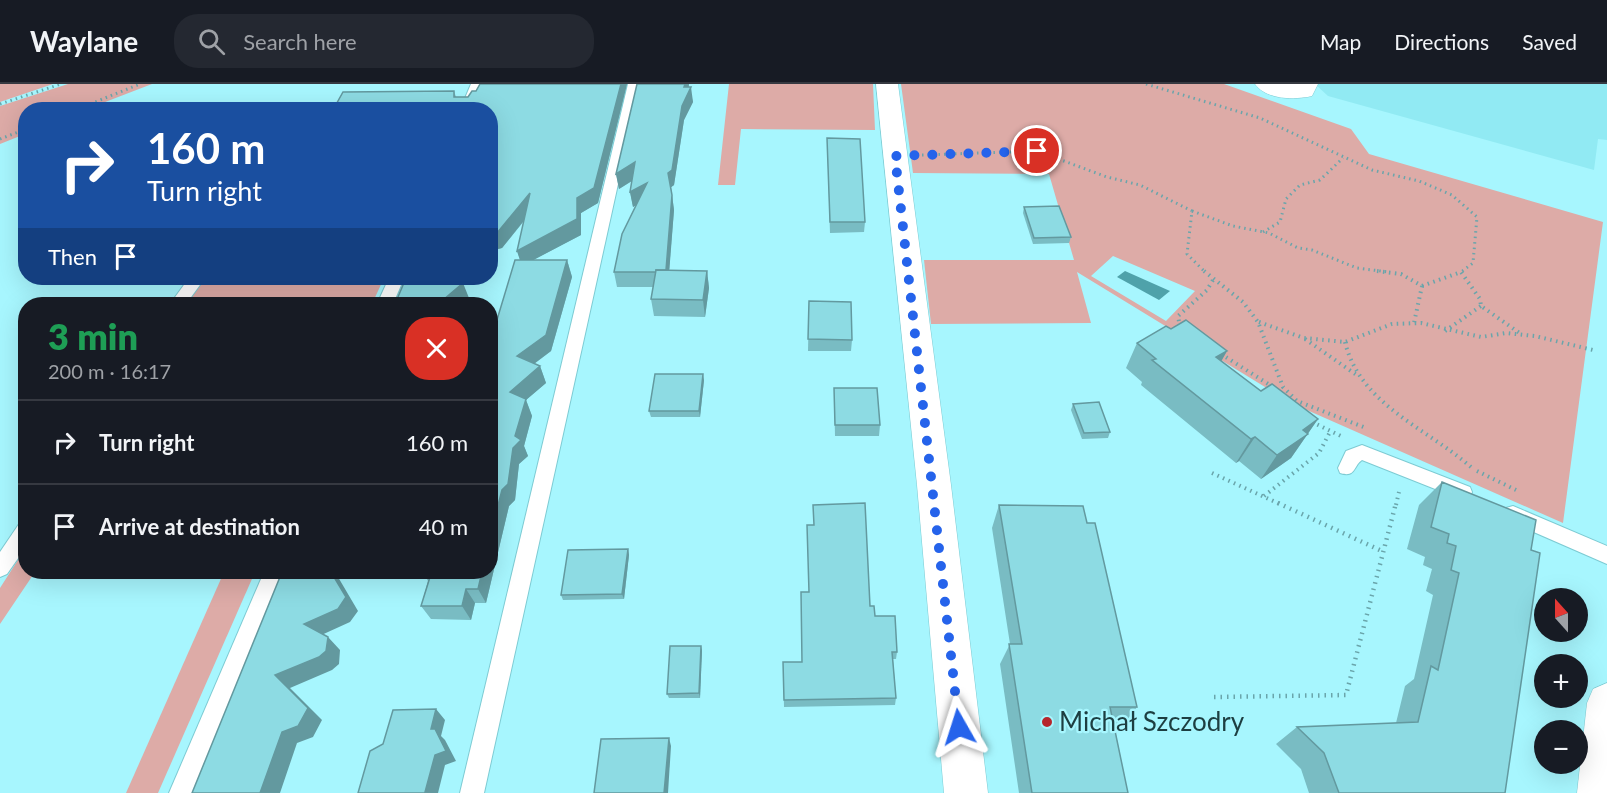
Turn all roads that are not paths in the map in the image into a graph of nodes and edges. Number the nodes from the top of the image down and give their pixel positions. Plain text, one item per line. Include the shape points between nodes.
1 (477, 84) edge
2 (634, 84) edge
3 (887, 84) edge
4 (1266, 84) edge
5 (1307, 84) edge
6 (469, 102) edge
7 (1347, 468) dead end
8 (18, 542) edge
9 (1607, 555) edge
10 (0, 568) edge
11 (271, 579) edge
12 (1607, 703) edge
13 (181, 793) edge
14 (472, 793) edge
15 (966, 793) edge
16 (1599, 793) edge

1 - 6 lane
2 - 14 lane
3 - 15 street
4 - 5 street via 1295,93 1304,91
7 - 9 lane via 1352,456 1362,452
8 - 10 lane
11 - 13 lane
12 - 16 street

